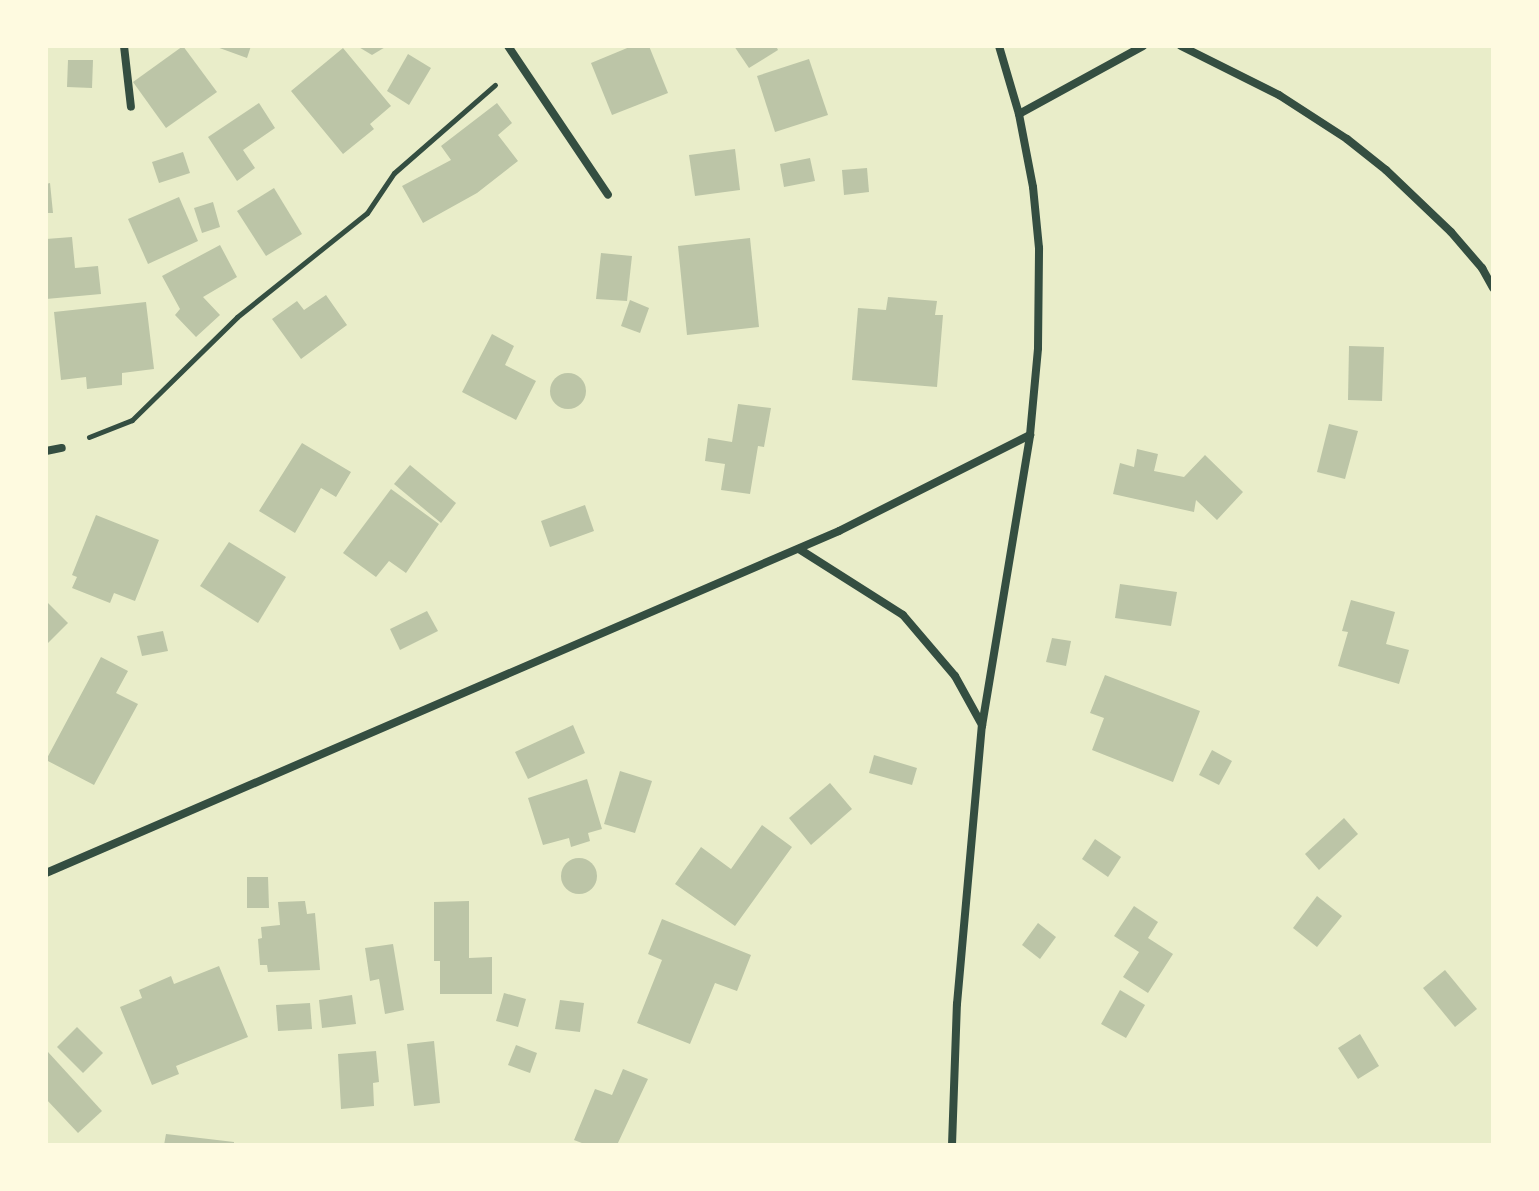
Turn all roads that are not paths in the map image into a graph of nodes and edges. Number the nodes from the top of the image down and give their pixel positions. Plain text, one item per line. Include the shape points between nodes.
1 (124, 46) edge
2 (508, 46) edge
3 (999, 46) edge
4 (1143, 46) edge
5 (1181, 46) edge
6 (131, 107) dead end
7 (1019, 114) junction
8 (608, 195) dead end
9 (1493, 288) edge
10 (1030, 435) junction
11 (62, 448) road end
12 (46, 451) edge
13 (799, 549) junction
14 (982, 726) junction
15 (46, 873) edge
16 (952, 1145) edge

1 - 6 street
2 - 8 street
3 - 7 street
4 - 7 street
5 - 9 street via 1279,95 1347,139 1451,232
7 - 10 street via 1039,248
10 - 13 street
10 - 14 street
11 - 12 street
13 - 14 street via 903,615 955,676
13 - 15 street
14 - 16 street via 957,1004

